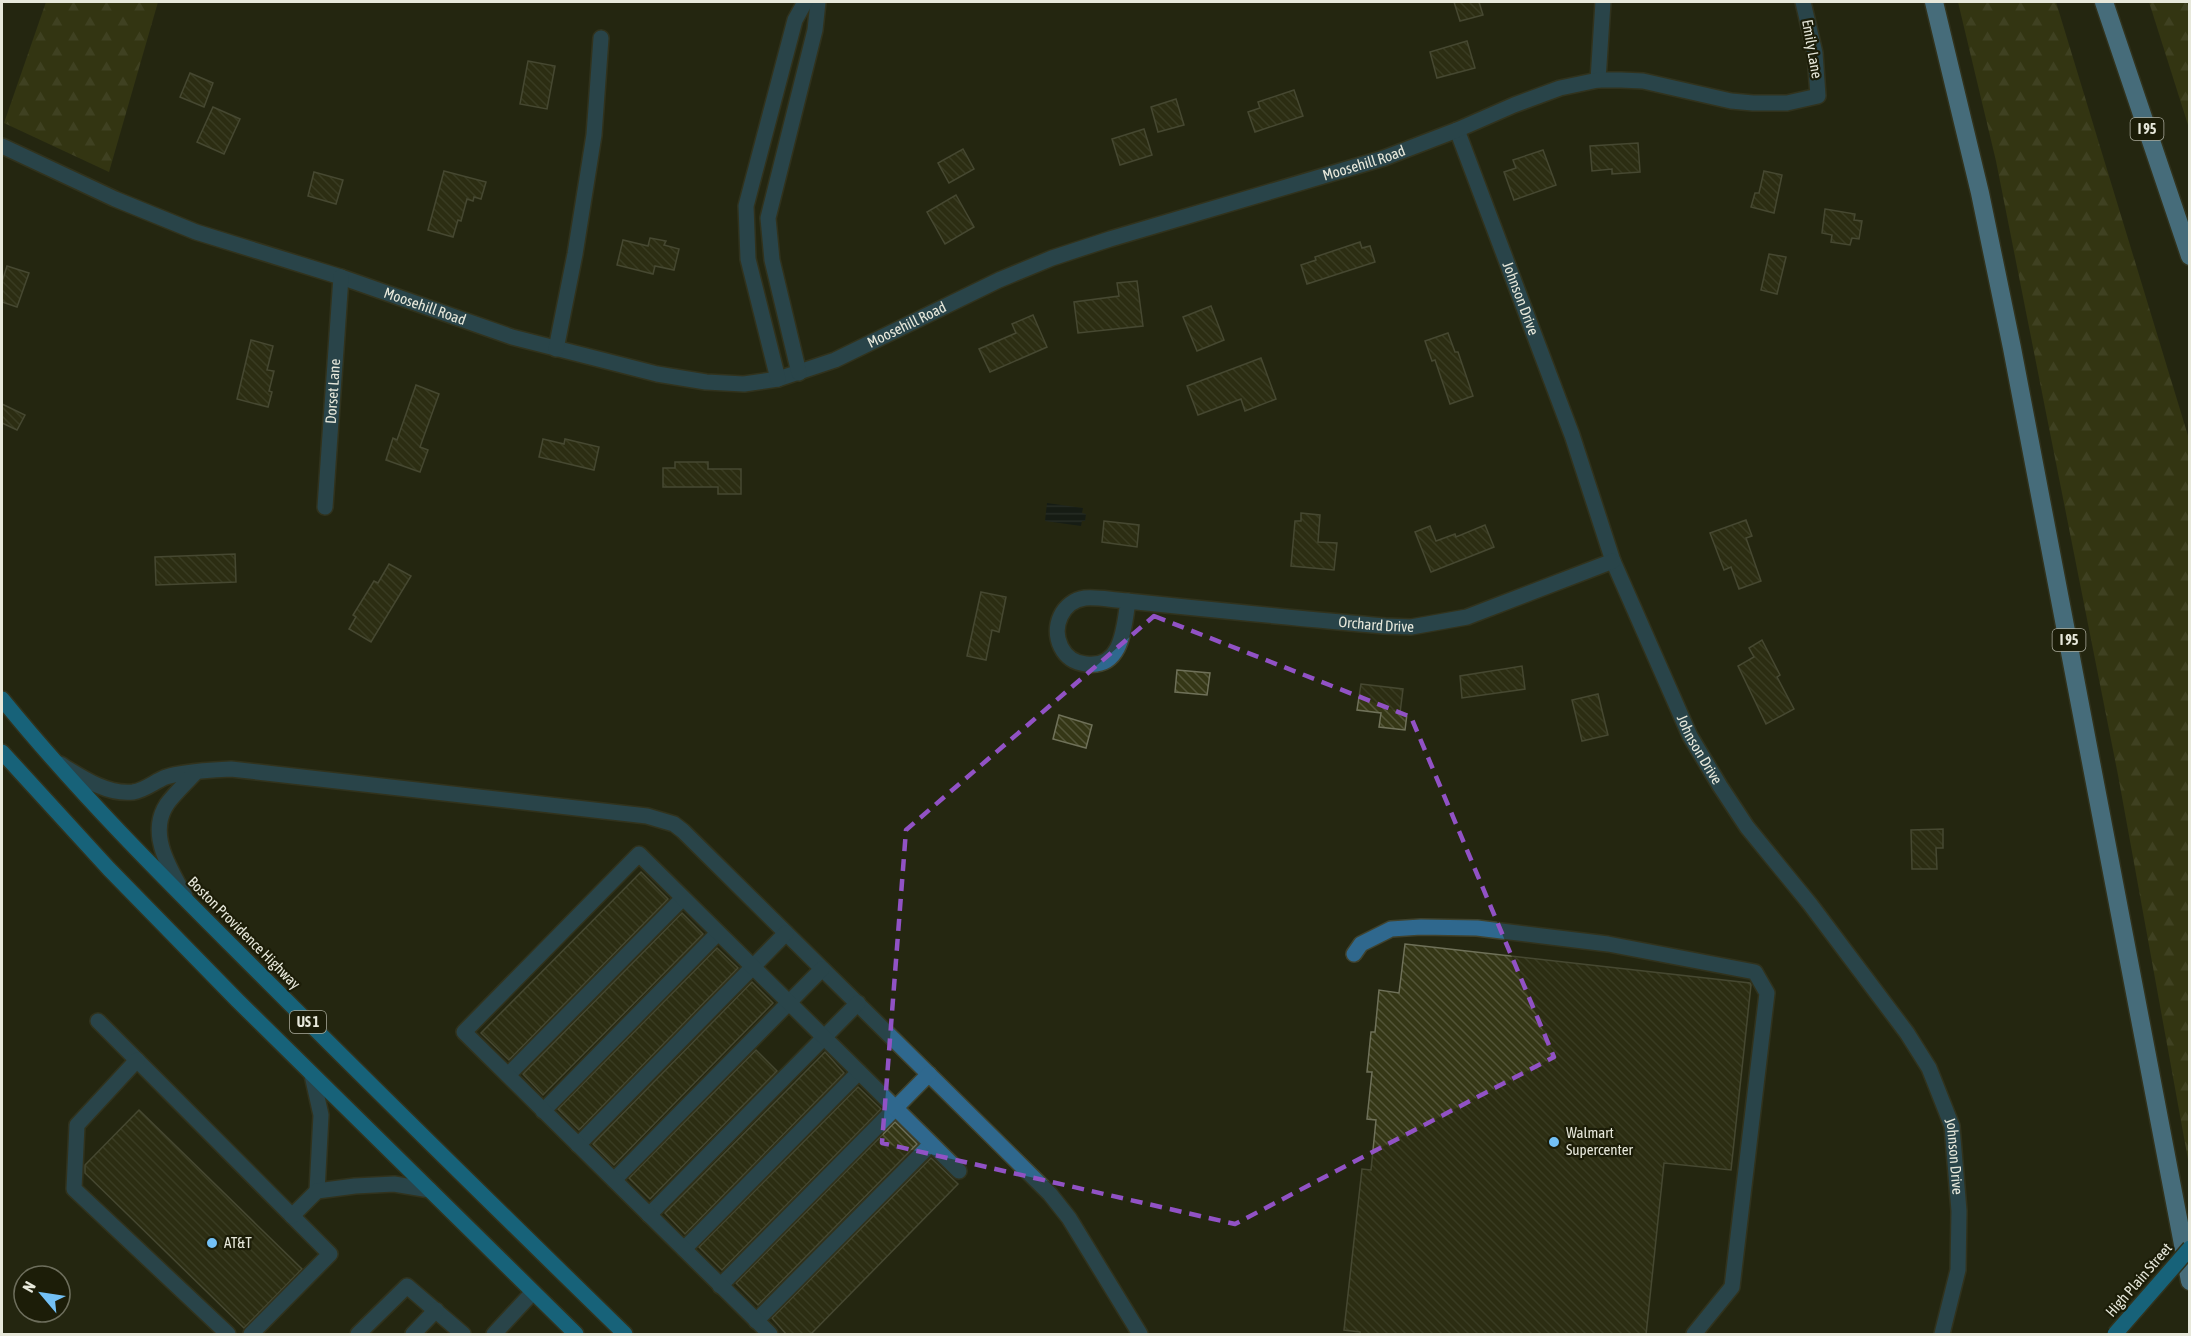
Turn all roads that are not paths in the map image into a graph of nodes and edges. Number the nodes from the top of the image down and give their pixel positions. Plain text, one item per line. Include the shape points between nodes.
1 (805, 2) edge
2 (818, 2) edge
3 (1604, 2) edge
4 (1803, 2) edge
5 (1934, 2) edge
6 (2104, 2) edge
7 (601, 38) dead end
8 (1598, 80) junction
9 (1818, 96) joint
10 (1457, 130) junction
11 (2, 146) edge
12 (2190, 256) edge
13 (341, 277) junction
14 (556, 349) junction
15 (800, 373) junction
16 (778, 379) junction
17 (325, 507) dead end
18 (1613, 561) junction
19 (1128, 601) junction
20 (2, 699) edge
21 (2, 752) edge
22 (56, 762) junction
23 (195, 773) junction
24 (683, 898) junction
25 (188, 902) junction
26 (718, 933) junction
27 (786, 933) junction
28 (1354, 954) dead end
29 (753, 967) junction
30 (822, 969) junction
31 (789, 1003) junction
32 (858, 1003) junction
33 (98, 1021) dead end
34 (825, 1038) junction
35 (137, 1060) junction
36 (859, 1072) junction
37 (929, 1074) junction
38 (312, 1075) junction
39 (508, 1075) junction
40 (895, 1108) junction
41 (543, 1111) junction
42 (931, 1144) junction
43 (578, 1145) junction
44 (959, 1172) dead end
45 (614, 1180) junction
46 (317, 1191) junction
47 (430, 1191) junction
48 (649, 1215) junction
49 (292, 1216) junction
50 (2190, 1248) edge
51 (684, 1250) junction
52 (2190, 1281) edge
53 (720, 1286) junction
54 (533, 1292) junction
55 (436, 1310) junction
56 (756, 1321) junction
57 (228, 1335) edge
58 (251, 1335) edge
59 (358, 1335) edge
60 (413, 1335) edge
61 (463, 1335) edge
62 (494, 1335) edge
63 (576, 1335) edge
64 (625, 1335) edge
65 (770, 1335) edge
66 (1140, 1335) edge
67 (1694, 1335) edge
68 (1942, 1335) edge
69 (2115, 1335) edge

1 - 16 street via 795,20 746,206 748,259
2 - 15 street via 815,30 768,218 772,260
3 - 8 street
4 - 9 street, Emily Lane via 1815,54
5 - 52 highway, I 95 via 2019,380
6 - 12 highway, I 95
7 - 14 street via 594,135
8 - 9 street, Moosehill Road via 1643,81 1753,104 1787,103
8 - 10 street, Moosehill Road via 1540,95
10 - 15 street, Moosehill Road via 1384,158 1043,262
10 - 18 street, Johnson Drive via 1572,435
11 - 13 street, Moosehill Road via 176,224
13 - 14 street, Moosehill Road
13 - 17 street, Dorset Lane
14 - 16 street, Moosehill Road via 705,382 744,384
15 - 16 street, Moosehill Road
18 - 19 street, Orchard Drive via 1467,617 1411,627
18 - 68 street, Johnson Drive via 1690,736 1720,786 1929,1068 1952,1126 1959,1211 1958,1270
19 - 19 street, Orchard Drive via 1122,639 1111,657 1090,665 1079,663 1062,650 1058,640 1059,618 1074,602 1084,598
20 - 22 main road, Boston Providence Highway / US 1
21 - 38 main road, US 1 via 109,869
22 - 23 street via 92,783 121,792 145,789 166,777
22 - 25 main road, Boston Providence Highway / US 1
23 - 25 street via 168,803 159,821 165,859
23 - 27 street via 231,769 662,819 683,831
24 - 26 street
24 - 39 street
24 - 39 street via 639,854 614,879 464,1032
25 - 64 main road, Boston Providence Highway / US 1
26 - 29 street
26 - 41 street
27 - 29 street
27 - 30 street
28 - 67 street via 1361,944 1391,929 1477,928 1608,944 1755,972 1767,993 1732,1287
29 - 31 street
29 - 43 street
30 - 31 street
30 - 32 street
31 - 34 street
31 - 45 street
32 - 34 street
32 - 37 street
33 - 35 street
34 - 36 street
34 - 48 street
35 - 49 street
35 - 57 street via 77,1125 74,1189
36 - 40 street
36 - 51 street
37 - 40 street
37 - 66 street via 1060,1205
38 - 46 street via 321,1115
38 - 47 main road, US 1
39 - 41 street
40 - 42 street
40 - 53 street
41 - 43 street
42 - 44 street
42 - 56 street
43 - 45 street
45 - 48 street
46 - 47 street via 394,1184
46 - 49 street
47 - 54 main road, US 1
48 - 51 street
49 - 58 street via 330,1254
50 - 69 main road, High Plain Street, bridge
51 - 53 street
53 - 56 street
54 - 62 street
54 - 63 main road, US 1
55 - 59 street via 407,1286
55 - 60 street
55 - 61 street
56 - 65 street

